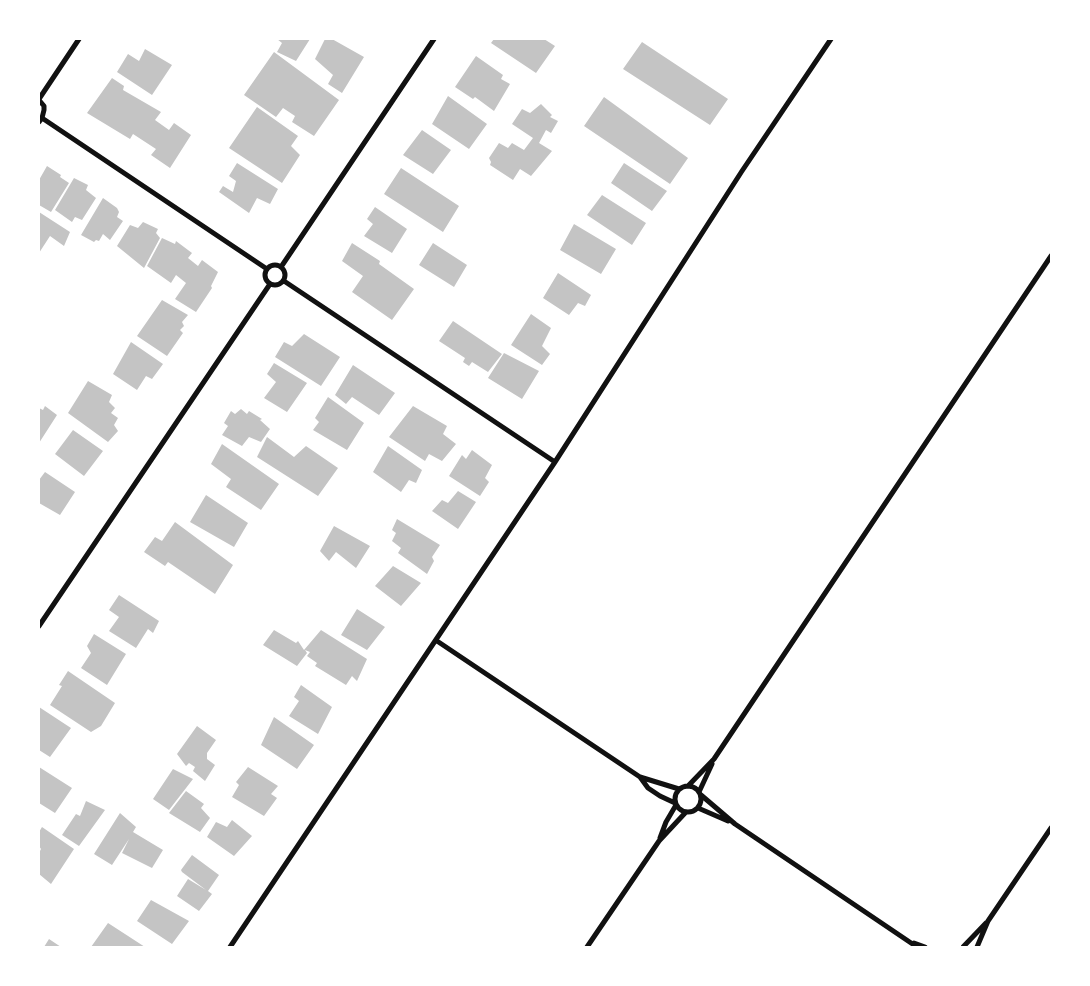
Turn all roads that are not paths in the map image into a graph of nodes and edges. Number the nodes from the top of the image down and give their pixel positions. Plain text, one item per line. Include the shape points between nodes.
1 (79, 39) edge
2 (434, 39) edge
3 (831, 39) edge
4 (39, 100) edge
5 (40, 120) edge
6 (1051, 256) edge
7 (281, 267) junction
8 (267, 269) junction
9 (284, 281) junction
10 (270, 284) junction
11 (555, 462) junction
12 (39, 626) edge
13 (437, 640) junction
14 (714, 759) junction
15 (640, 777) junction
16 (688, 786) junction
17 (679, 789) junction
18 (700, 794) junction
19 (675, 804) junction
20 (698, 808) junction
21 (686, 812) junction
22 (735, 824) junction
23 (1051, 828) edge
24 (659, 841) junction
25 (988, 921) junction
26 (909, 941) junction
27 (230, 947) edge
28 (587, 947) edge
29 (917, 947) edge
30 (925, 947) edge
31 (963, 947) edge
32 (977, 947) edge

1 - 4 street
2 - 7 street
3 - 11 street
4 - 5 street via 44,106
5 - 8 street
6 - 14 street
7 - 8 street via 275,265
7 - 9 street
8 - 10 street via 265,276
9 - 10 street via 279,285
9 - 11 street
10 - 12 street
11 - 13 street
13 - 15 street
13 - 27 street
14 - 16 street
14 - 18 street
15 - 17 street
15 - 19 street via 648,788
16 - 17 street
16 - 18 street
17 - 19 street
18 - 20 street
18 - 22 street
19 - 21 street
19 - 24 street
20 - 21 street
20 - 22 street
21 - 24 street
22 - 26 street
23 - 25 street
24 - 28 street
25 - 31 street
25 - 32 street
26 - 29 street
26 - 30 street

